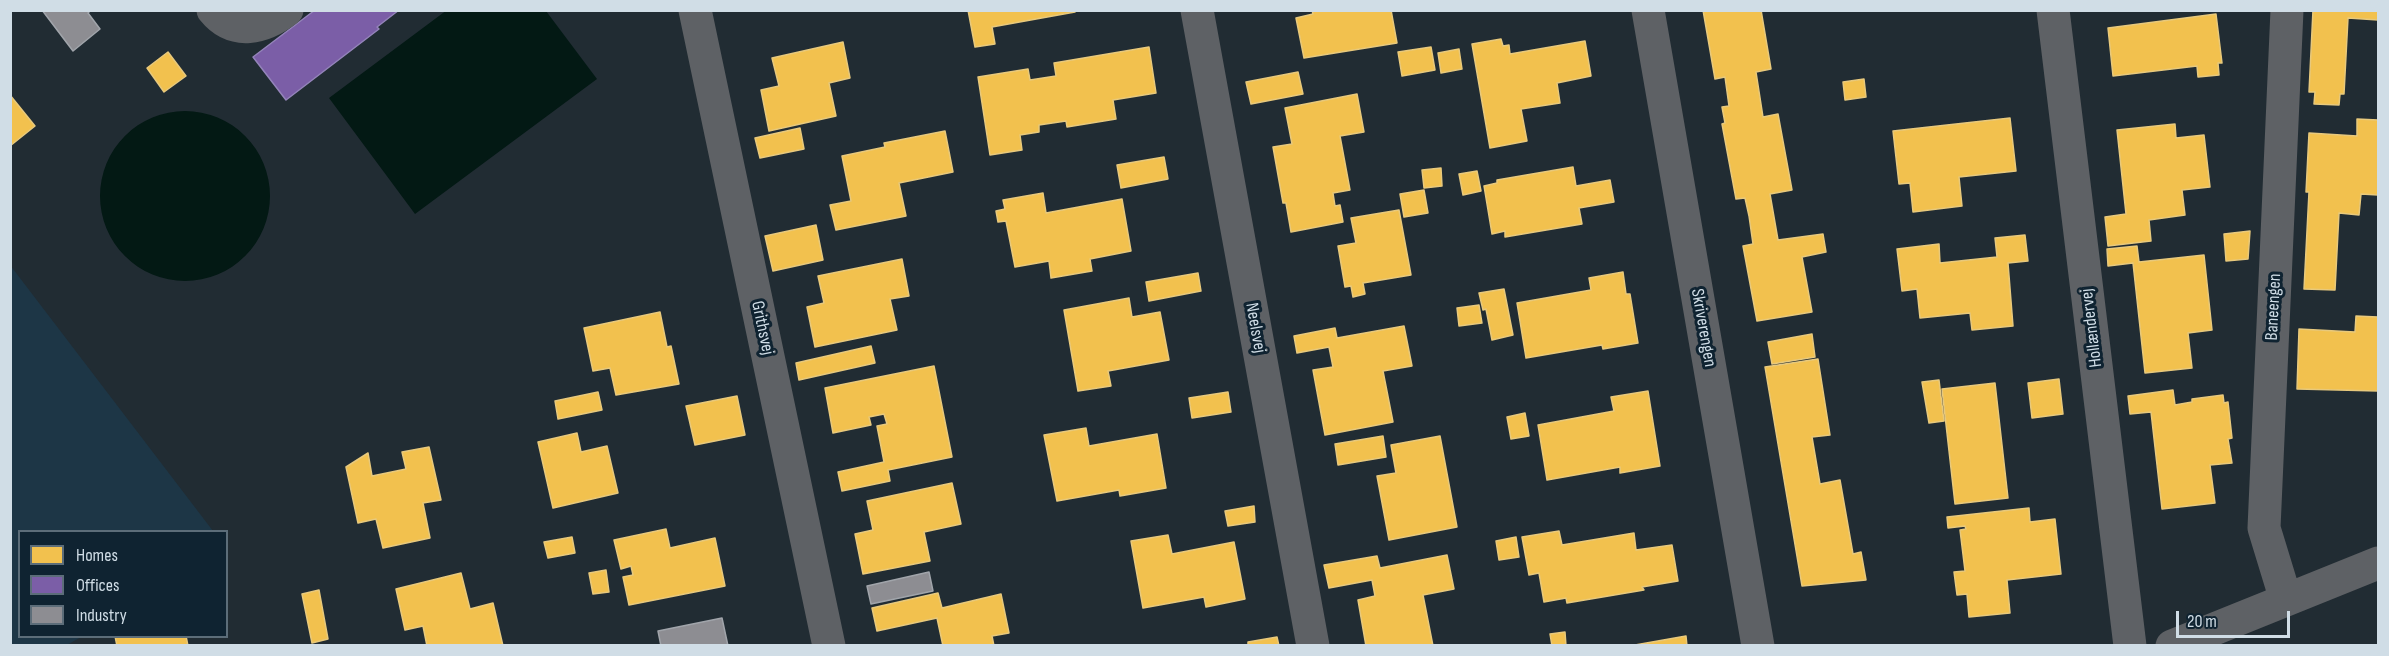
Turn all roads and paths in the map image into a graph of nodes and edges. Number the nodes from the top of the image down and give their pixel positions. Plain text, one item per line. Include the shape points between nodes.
1 (213, 10) edge
2 (287, 10) edge
3 (695, 10) edge
4 (1197, 10) edge
5 (1648, 10) edge
6 (2053, 10) edge
7 (2287, 10) edge
8 (2379, 563) edge
9 (2286, 600) junction
10 (829, 645) edge
11 (1313, 645) edge
12 (1758, 645) edge
13 (2130, 645) edge
14 (2172, 645) edge

1 - 2 street via 227,23 241,27 257,27
3 - 10 street, Grithsvej
4 - 11 street, Neelsvej
5 - 12 street, Skriverengen
6 - 13 street, Hollændervej
7 - 9 street, Baneengen via 2264,528
8 - 9 street
9 - 14 street

